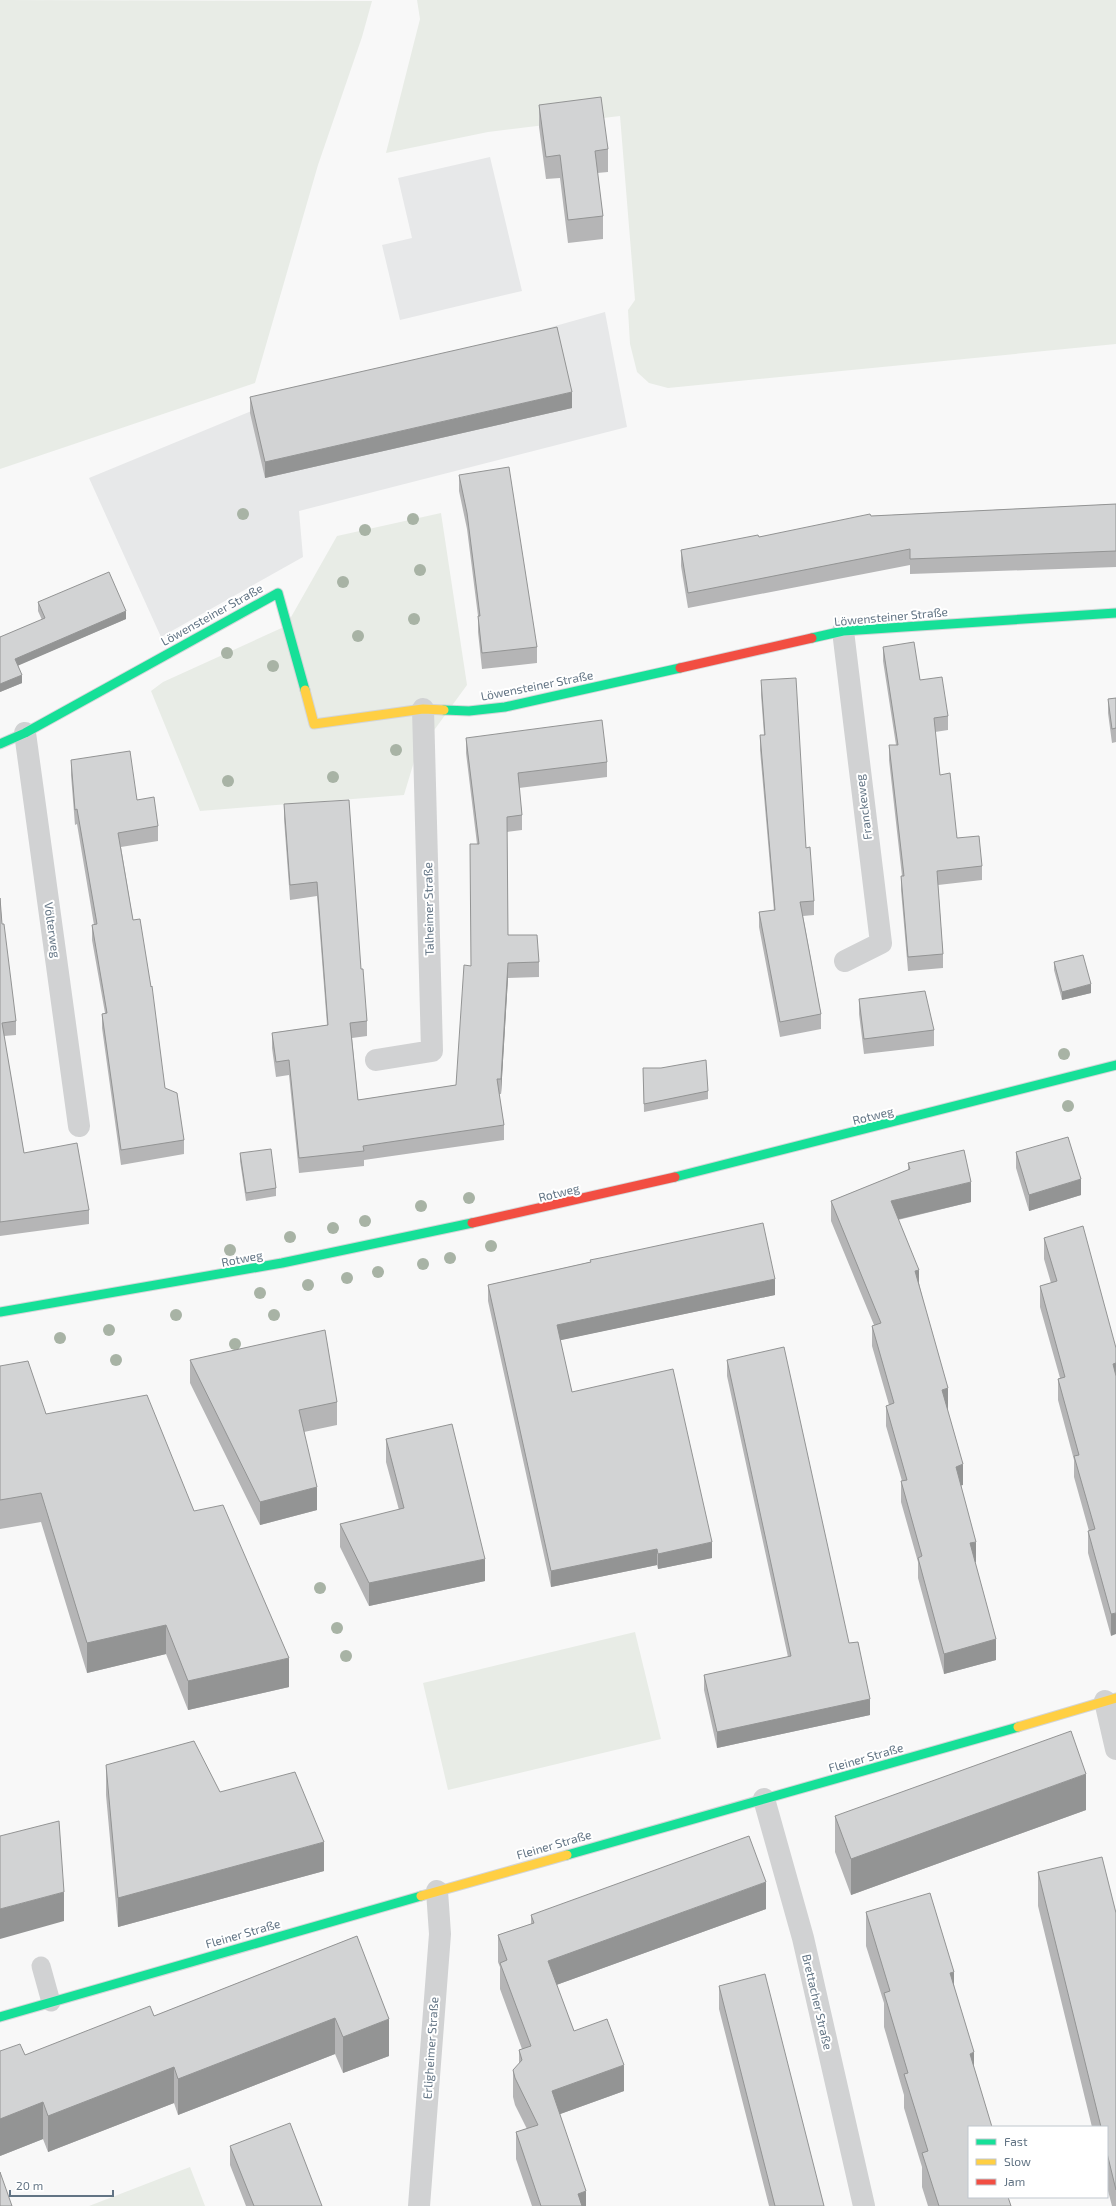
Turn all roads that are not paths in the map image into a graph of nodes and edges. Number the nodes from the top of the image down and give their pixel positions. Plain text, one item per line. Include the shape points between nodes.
1 (1116, 613) edge
2 (843, 631) junction
3 (423, 709) junction
4 (25, 733) junction
5 (0, 744) edge
6 (845, 961) dead end
7 (376, 1060) dead end
8 (1116, 1065) edge
9 (79, 1126) dead end
10 (0, 1312) edge
11 (1110, 1700) edge
12 (1116, 1749) edge
13 (764, 1799) junction
14 (438, 1891) junction
15 (41, 1966) dead end
16 (51, 2002) junction
17 (0, 2017) edge
18 (419, 2206) edge
19 (864, 2206) edge

1 - 2 street, Löwensteiner Straße
2 - 3 street, Löwensteiner Straße via 505,707 469,711
2 - 6 street, Franckeweg via 881,943
3 - 4 street, Löwensteiner Straße via 314,724 278,593
3 - 7 street, Talheimer Straße via 432,1051
4 - 5 street, Löwensteiner Straße
4 - 9 street, Völterweg
8 - 10 street, Rotweg via 875,1128 397,1242 206,1278
11 - 12 street
11 - 13 street, Fleiner Straße
13 - 14 street, Fleiner Straße
13 - 19 street, Brettacher Straße via 803,1938
14 - 16 street, Fleiner Straße
14 - 18 street, Erligheimer Straße via 440,1934
15 - 16 lane
16 - 17 street, Fleiner Straße

